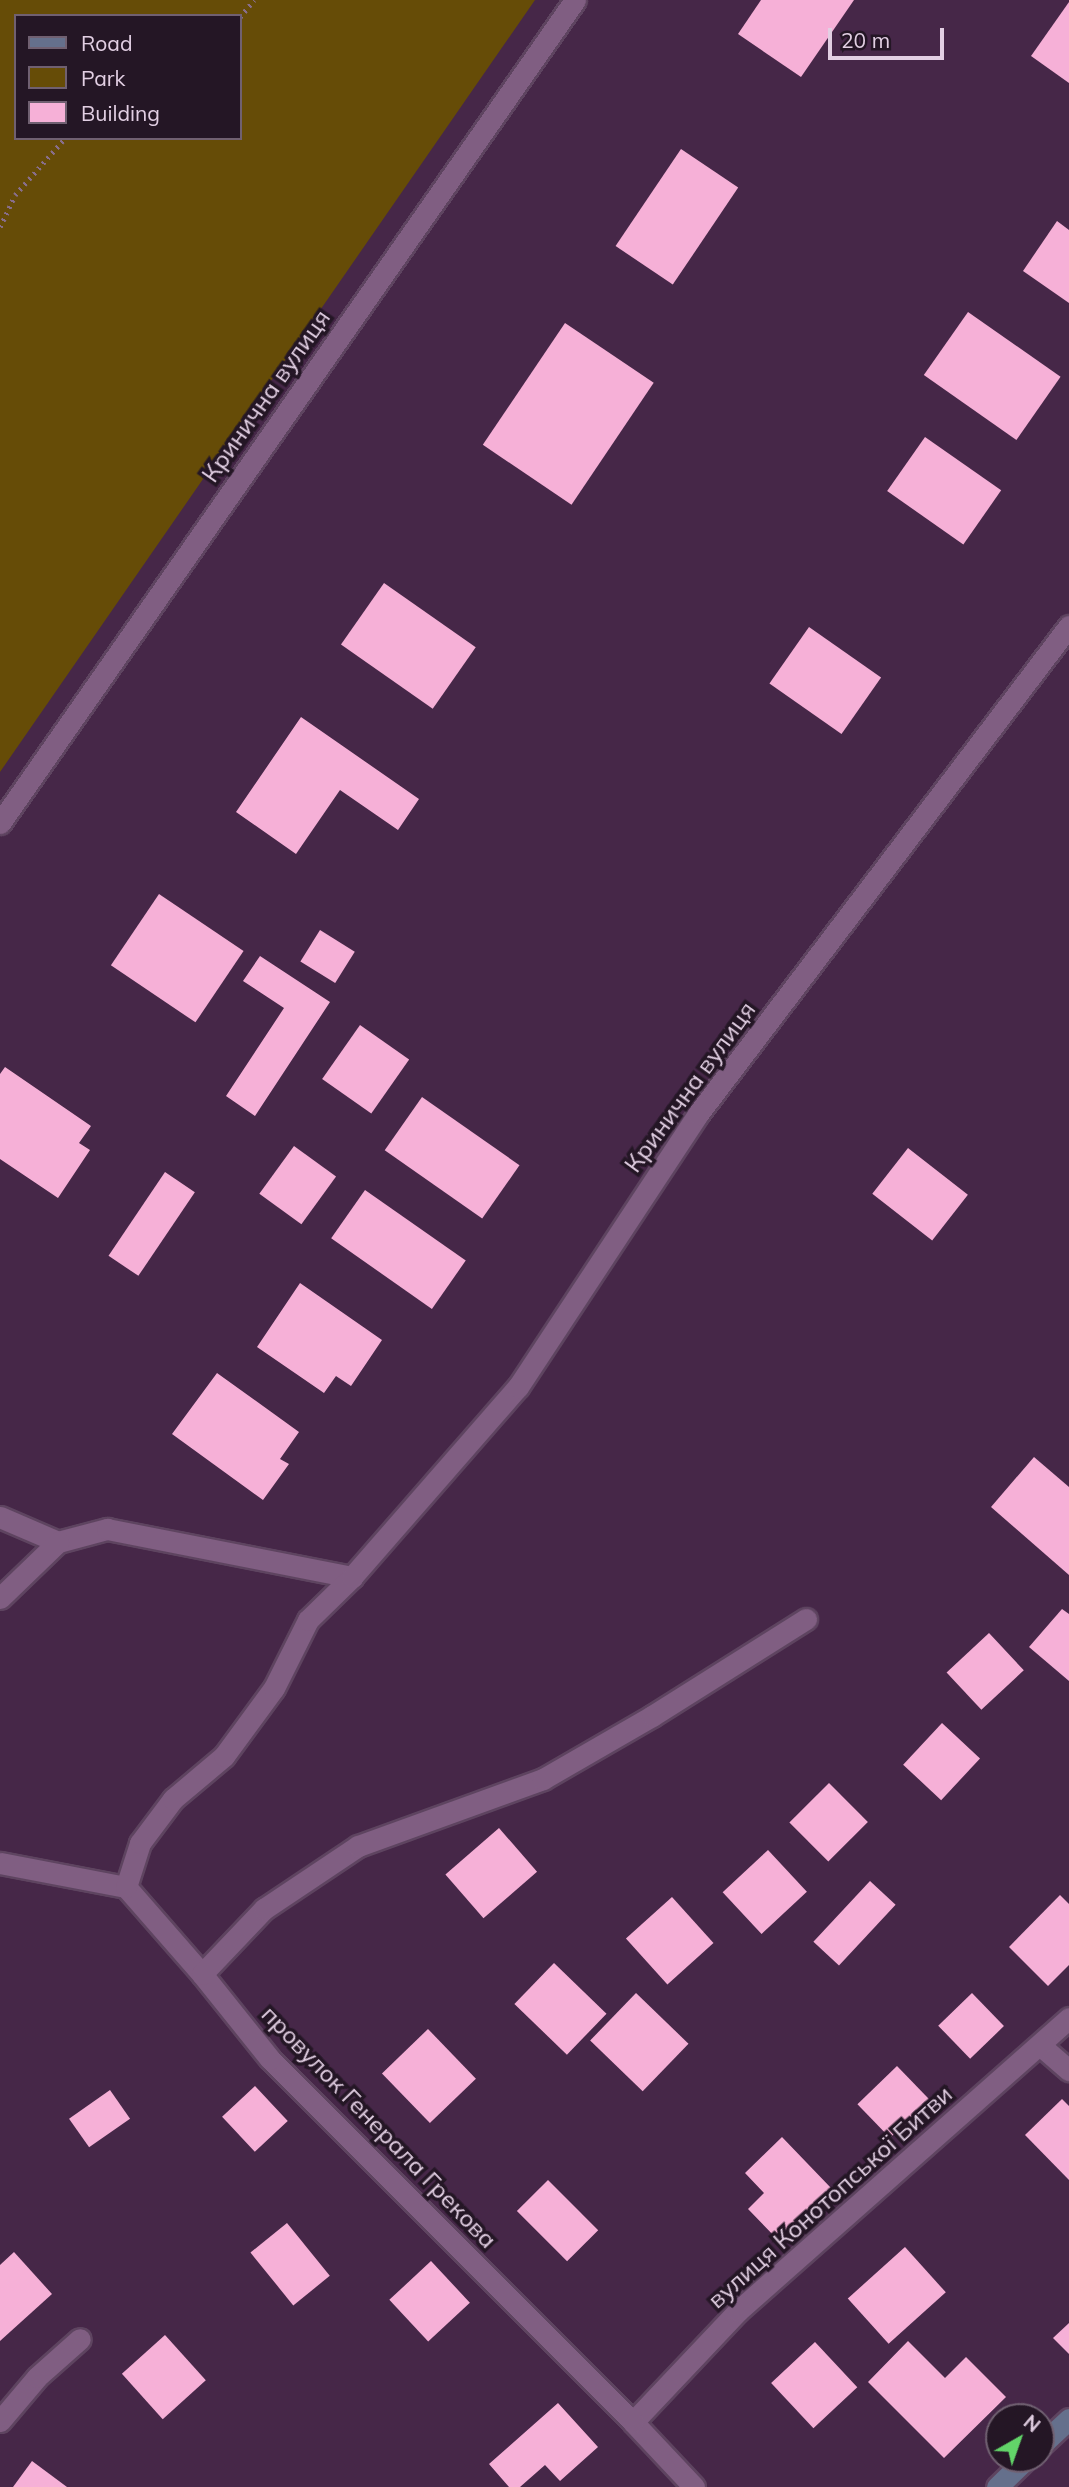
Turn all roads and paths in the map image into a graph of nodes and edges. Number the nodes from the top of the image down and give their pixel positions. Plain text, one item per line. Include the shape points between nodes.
1 (254, 0) edge
2 (575, 0) edge
3 (242, 15) edge
4 (63, 140) edge
5 (0, 228) edge
6 (1069, 626) edge
7 (0, 822) edge
8 (0, 1517) edge
9 (58, 1542) junction
10 (352, 1577) junction
11 (0, 1598) edge
12 (806, 1619) dead end
13 (0, 1863) edge
14 (126, 1887) junction
15 (202, 1975) junction
16 (1069, 2018) edge
17 (1041, 2046) junction
18 (1069, 2070) edge
19 (80, 2339) dead end
20 (1069, 2419) edge
21 (0, 2421) edge
22 (634, 2422) junction
23 (1055, 2432) edge
24 (1011, 2473) edge
25 (694, 2487) edge
26 (996, 2487) edge

1 - 3 path
2 - 7 street, Кринична вулиця
4 - 5 path via 15,195
6 - 10 street, Кринична вулиця via 698,1114 518,1387
8 - 9 street
9 - 10 street via 107,1529
9 - 11 street
10 - 14 street, Кринична вулиця via 308,1620 274,1688 224,1756 173,1799 140,1843
12 - 15 street via 543,1779 358,1846 264,1909
13 - 14 street
14 - 15 street, провулок Генерала Грекова
15 - 22 street, провулок Генерала Грекова via 270,2059
16 - 17 street, вулиця Конотопської Битви
17 - 18 street
17 - 22 street, вулиця Конотопської Битви via 738,2311
19 - 21 street via 37,2377
20 - 23 main road
22 - 25 street, провулок Генерала Грекова
24 - 26 main road

